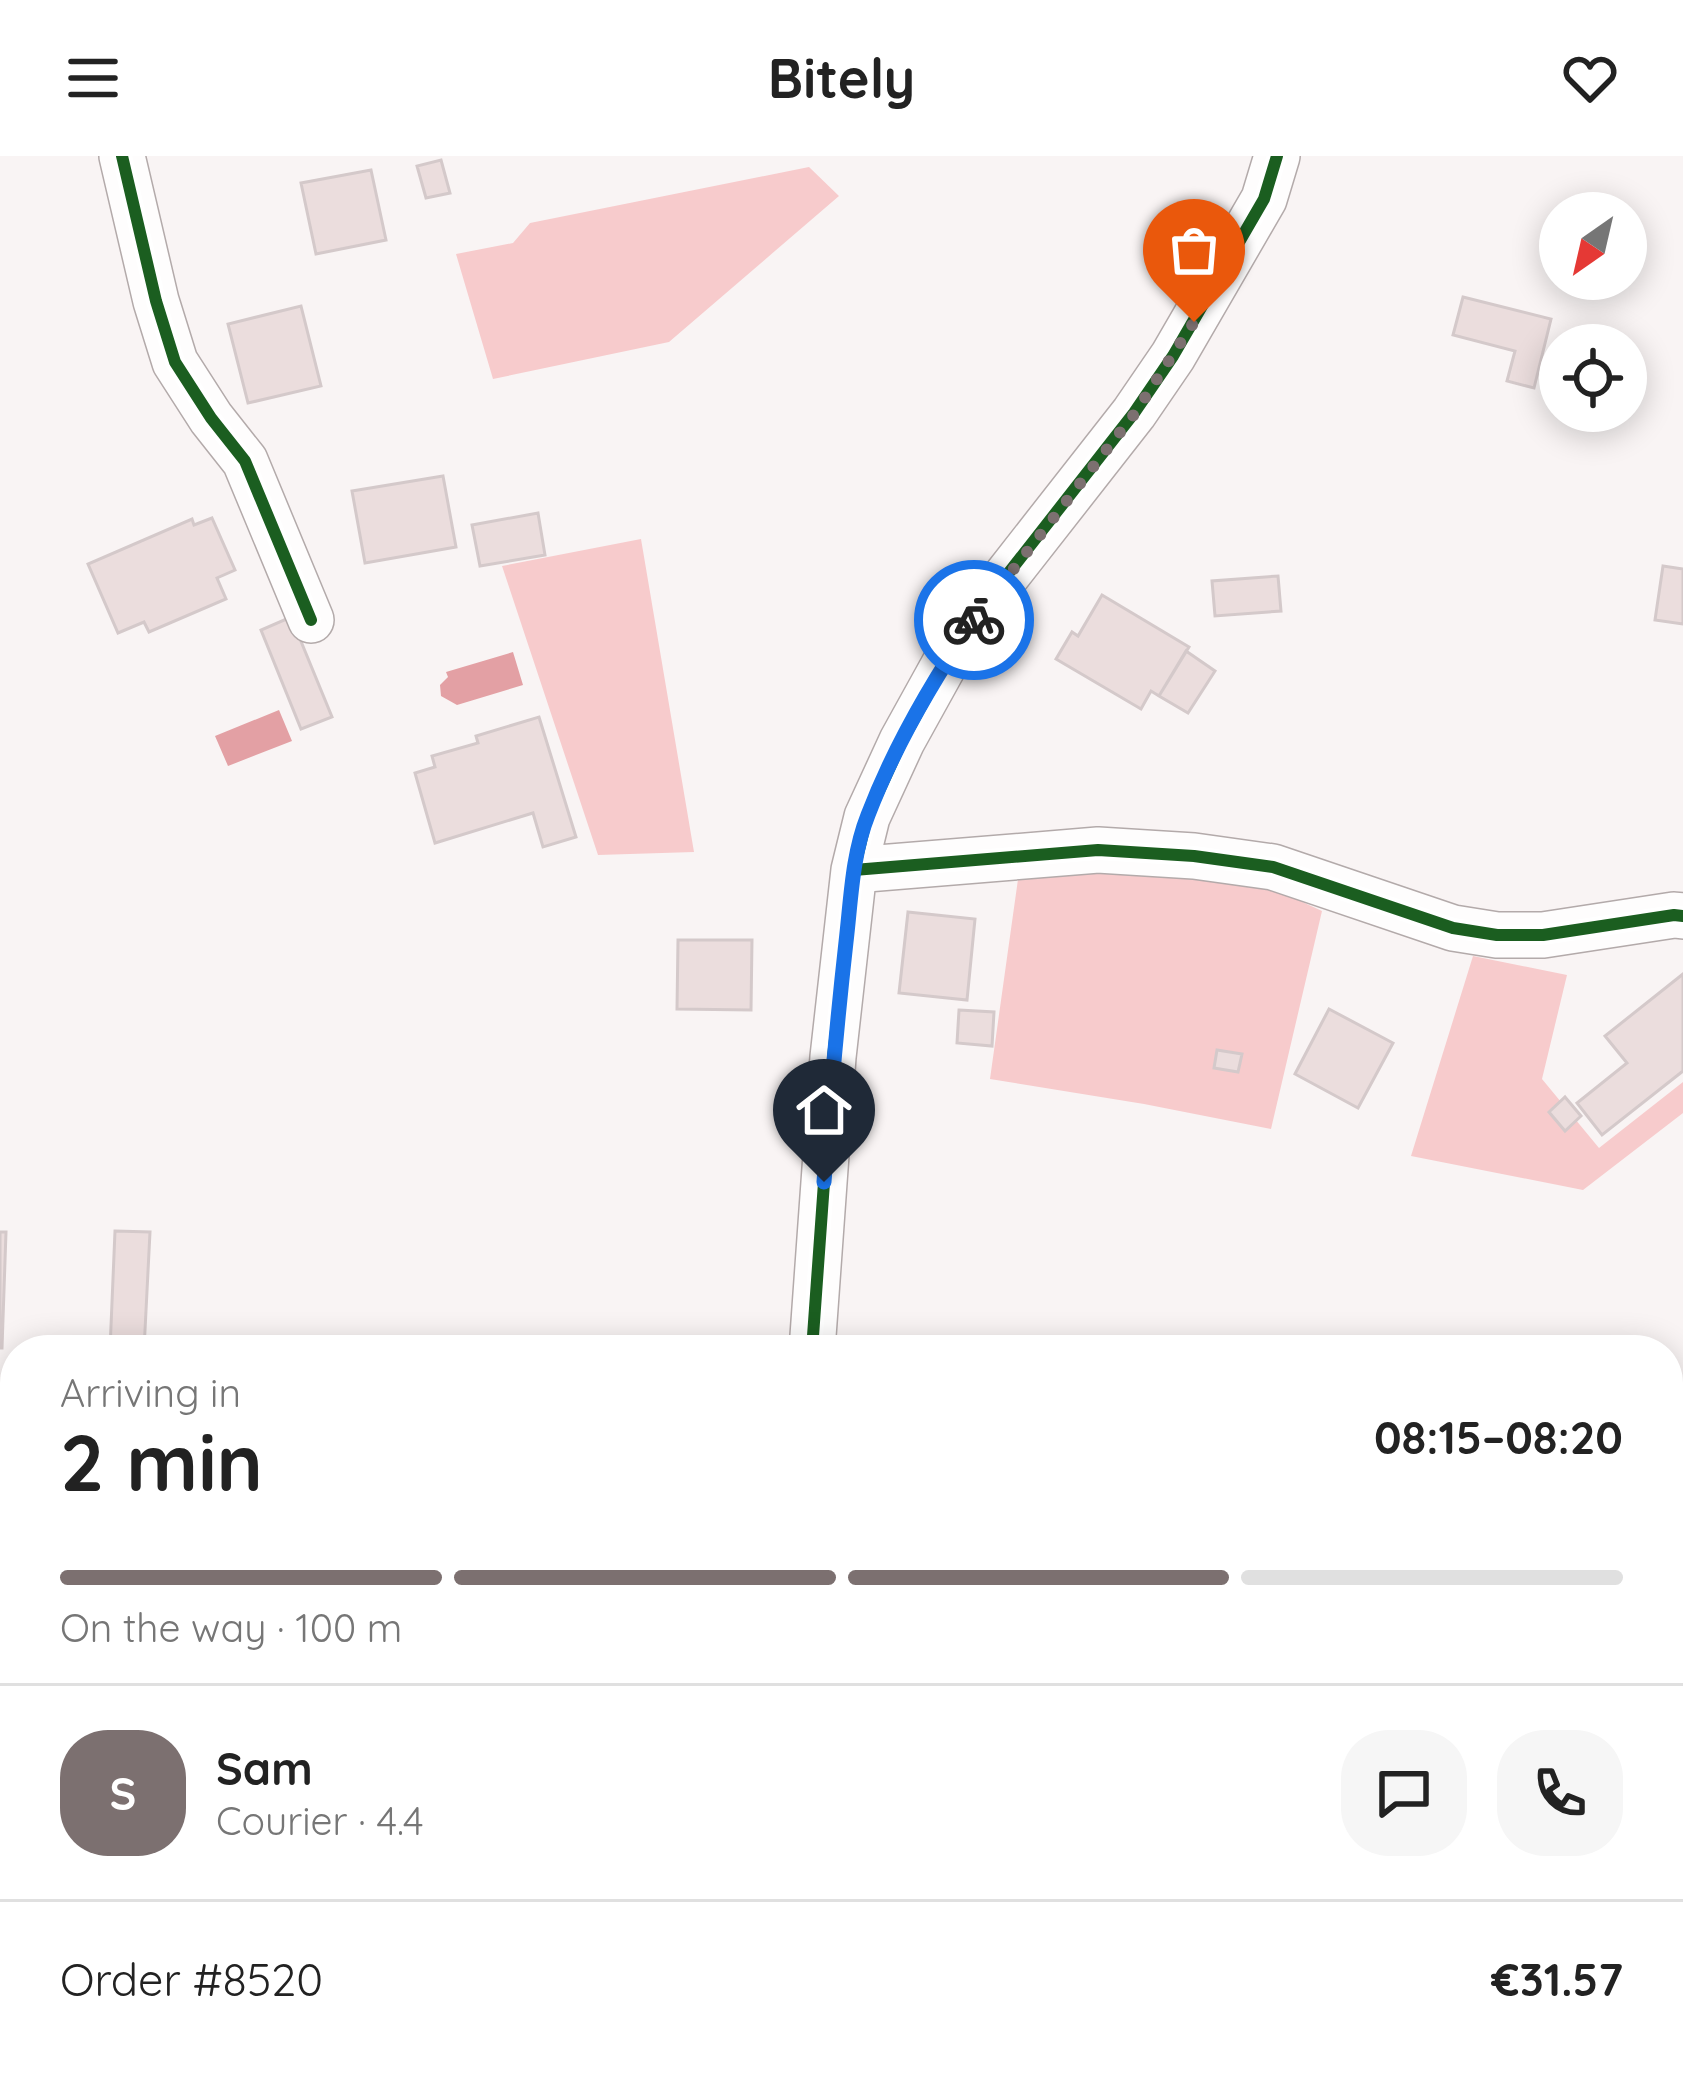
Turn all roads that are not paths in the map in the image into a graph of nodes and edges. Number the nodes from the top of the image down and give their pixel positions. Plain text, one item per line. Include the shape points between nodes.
1 (122, 156) edge
2 (1277, 156) edge
3 (311, 620) dead end
4 (854, 870) junction
5 (1683, 916) edge
6 (813, 1335) edge

1 - 3 street via 175,362 244,461
2 - 4 street via 1264,199 1173,356 950,656 867,817
4 - 5 street via 1098,850 1273,867 1453,928 1497,935
4 - 6 street

